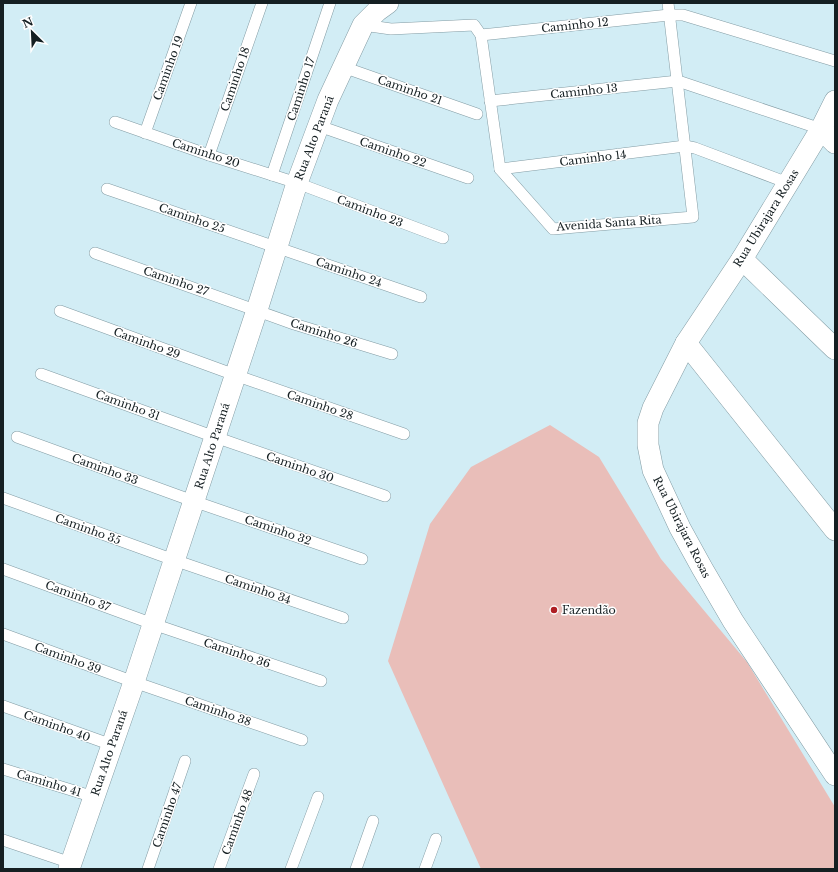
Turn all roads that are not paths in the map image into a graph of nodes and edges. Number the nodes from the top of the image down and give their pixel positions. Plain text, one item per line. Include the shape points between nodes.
1 (191, 3) edge
2 (262, 3) edge
3 (330, 3) edge
4 (388, 3) edge
5 (668, 3) edge
6 (670, 15) junction
7 (363, 25) junction
8 (481, 35) junction
9 (835, 61) edge
10 (343, 67) junction
11 (678, 81) junction
12 (490, 101) junction
13 (835, 101) edge
14 (477, 114) dead end
15 (114, 122) dead end
16 (319, 126) junction
17 (145, 133) junction
18 (828, 136) edge
19 (685, 146) junction
20 (209, 155) junction
21 (500, 169) junction
22 (272, 175) junction
23 (468, 178) dead end
24 (297, 183) junction
25 (788, 183) junction
26 (107, 189) dead end
27 (443, 238) dead end
28 (277, 247) junction
29 (95, 253) dead end
30 (742, 259) junction
31 (421, 297) dead end
32 (257, 310) junction
33 (60, 312) dead end
34 (686, 344) junction
35 (835, 349) edge
36 (392, 354) dead end
37 (41, 374) dead end
38 (235, 376) junction
39 (404, 434) dead end
40 (18, 437) dead end
41 (215, 437) junction
42 (385, 496) dead end
43 (3, 498) edge
44 (194, 501) junction
45 (835, 530) edge
46 (362, 559) dead end
47 (174, 560) junction
48 (3, 569) edge
49 (343, 618) dead end
50 (153, 624) junction
51 (3, 634) edge
52 (321, 681) dead end
53 (134, 682) junction
54 (3, 706) edge
55 (302, 740) dead end
56 (112, 745) junction
57 (186, 761) dead end
58 (3, 769) edge
59 (254, 774) dead end
60 (835, 775) edge
61 (94, 797) junction
62 (318, 797) dead end
63 (373, 821) dead end
64 (436, 839) dead end
65 (3, 840) edge
66 (70, 866) edge
67 (148, 869) edge
68 (219, 869) edge
69 (291, 869) edge
70 (356, 869) edge
71 (425, 869) edge

1 - 17 lane, Caminho 19
2 - 20 lane, Caminho 18
3 - 22 lane, Caminho 17
4 - 7 street, Rua Alto Paraná
5 - 6 lane, Avenida Santa Rita
6 - 8 lane, Caminho 12
6 - 9 lane, Caminho 12 via 683,15
6 - 11 lane, Avenida Santa Rita
7 - 8 lane via 392,29 474,25
7 - 10 street, Rua Alto Paraná
8 - 12 lane
10 - 14 lane, Caminho 21
10 - 16 street, Rua Alto Paraná
11 - 12 lane, Caminho 13
11 - 18 lane
11 - 19 lane, Avenida Santa Rita
12 - 21 lane
13 - 18 street, Rua Ubirajara Rosas
15 - 17 lane, Caminho 20
16 - 23 lane, Caminho 22
16 - 24 street, Rua Alto Paraná
17 - 20 lane, Caminho 20
18 - 25 street, Rua Ubirajara Rosas
19 - 21 lane, Caminho 14
19 - 21 lane, Avenida Santa Rita via 693,217 553,229
19 - 25 lane
20 - 22 lane, Caminho 20
22 - 24 lane, Caminho 20
24 - 27 lane, Caminho 23
24 - 28 street, Rua Alto Paraná
25 - 30 street, Rua Ubirajara Rosas
26 - 28 lane, Caminho 25
28 - 31 lane, Caminho 24
28 - 32 street, Rua Alto Paraná
29 - 32 lane, Caminho 27
30 - 34 street, Rua Ubirajara Rosas
30 - 35 street
32 - 36 lane, Caminho 26
32 - 38 street, Rua Alto Paraná
33 - 38 lane, Caminho 29
34 - 45 street
34 - 60 street, Rua Ubirajara Rosas via 648,423 648,444 653,470 680,528 732,621
37 - 41 lane, Caminho 31
38 - 39 lane, Caminho 28
38 - 41 street, Rua Alto Paraná
40 - 44 lane, Caminho 33
41 - 42 lane, Caminho 30
41 - 44 street, Rua Alto Paraná
43 - 47 lane, Caminho 35
44 - 46 lane, Caminho 32
44 - 47 street, Rua Alto Paraná
47 - 49 lane, Caminho 34
47 - 50 street, Rua Alto Paraná
48 - 50 lane, Caminho 37
50 - 52 lane, Caminho 36
50 - 53 street, Rua Alto Paraná
51 - 53 lane, Caminho 39
53 - 55 lane, Caminho 38
53 - 56 street, Rua Alto Paraná
54 - 56 lane, Caminho 40
56 - 61 street, Rua Alto Paraná
57 - 67 lane, Caminho 47
58 - 61 lane, Caminho 41
59 - 68 lane, Caminho 48
61 - 66 street, Rua Alto Paraná
62 - 69 lane
63 - 70 lane
64 - 71 lane
65 - 66 lane

